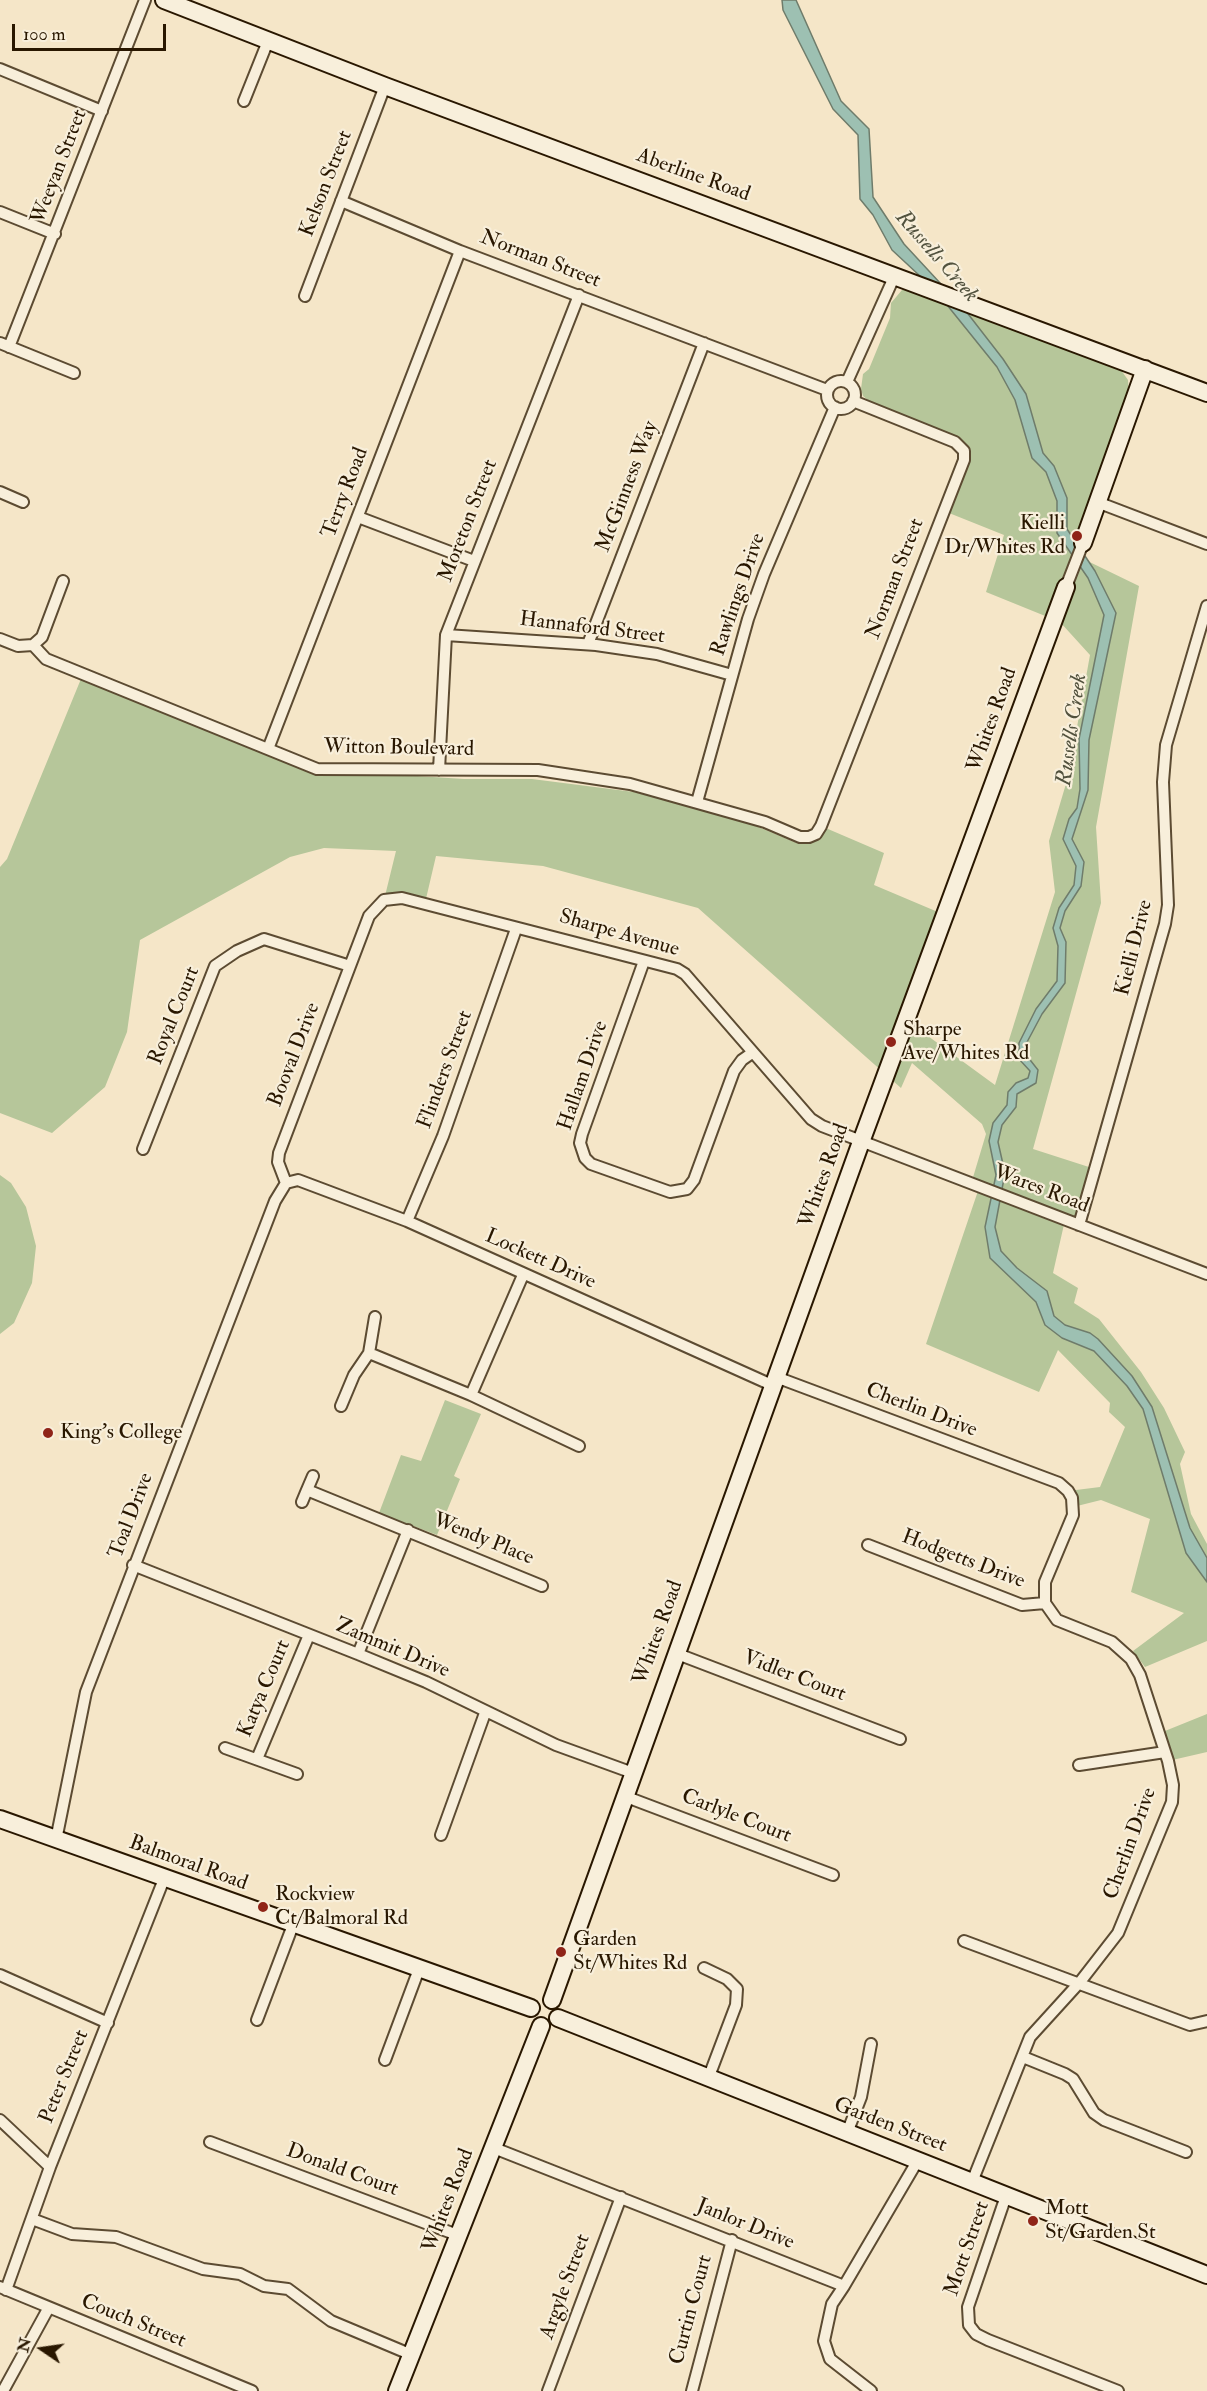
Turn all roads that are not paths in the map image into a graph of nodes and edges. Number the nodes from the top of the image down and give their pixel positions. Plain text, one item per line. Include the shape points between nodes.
1 (145, 0) edge
2 (164, 0) edge
3 (268, 40) junction
4 (0, 69) edge
5 (385, 86) junction
6 (244, 101) dead end
7 (102, 111) junction
8 (341, 201) junction
9 (0, 212) edge
10 (55, 234) junction
11 (460, 251) junction
12 (895, 275) junction
13 (579, 295) junction
14 (305, 297) dead end
15 (704, 343) junction
16 (5, 345) edge
17 (1145, 369) junction
18 (74, 373) dead end
19 (847, 382) junction
20 (827, 390) junction
21 (1207, 393) edge
22 (853, 401) junction
23 (835, 407) junction
24 (0, 492) edge
25 (23, 502) dead end
26 (1097, 502) junction
27 (358, 517) junction
28 (1083, 543) joint
29 (1207, 544) edge
30 (474, 561) junction
31 (63, 581) dead end
32 (1066, 587) joint
33 (1207, 606) edge
34 (446, 635) junction
35 (0, 639) edge
36 (588, 644) junction
37 (33, 645) junction
38 (732, 675) junction
39 (268, 749) junction
40 (439, 770) junction
41 (697, 802) junction
42 (816, 834) joint
43 (516, 929) junction
44 (359, 941) joint
45 (644, 961) junction
46 (350, 966) junction
47 (752, 1053) junction
48 (861, 1142) junction
49 (144, 1149) dead end
50 (286, 1183) junction
51 (407, 1221) junction
52 (1079, 1225) junction
53 (1207, 1274) edge
54 (523, 1275) junction
55 (375, 1317) dead end
56 (369, 1353) junction
57 (775, 1382) junction
58 (471, 1395) junction
59 (341, 1406) dead end
60 (579, 1446) dead end
61 (312, 1476) dead end
62 (307, 1490) junction
63 (302, 1502) dead end
64 (408, 1530) junction
65 (868, 1545) dead end
66 (133, 1565) junction
67 (542, 1586) dead end
68 (1045, 1603) junction
69 (309, 1635) junction
70 (675, 1653) junction
71 (358, 1654) junction
72 (485, 1713) junction
73 (900, 1739) dead end
74 (225, 1748) dead end
75 (1165, 1752) junction
76 (257, 1759) junction
77 (1079, 1765) dead end
78 (633, 1773) junction
79 (297, 1774) dead end
80 (624, 1796) junction
81 (0, 1819) edge
82 (441, 1835) dead end
83 (56, 1840) junction
84 (833, 1875) dead end
85 (164, 1880) junction
86 (292, 1925) junction
87 (964, 1941) dead end
88 (704, 1968) dead end
89 (420, 1969) junction
90 (0, 1975) edge
91 (1080, 1983) junction
92 (552, 2000) junction
93 (531, 2008) junction
94 (558, 2018) junction
95 (257, 2020) dead end
96 (1207, 2021) edge
97 (108, 2023) junction
98 (541, 2026) junction
99 (870, 2044) dead end
100 (1023, 2057) junction
101 (385, 2060) dead end
102 (708, 2079) junction
103 (0, 2120) edge
104 (847, 2133) junction
105 (210, 2142) dead end
106 (494, 2148) junction
107 (1186, 2152) dead end
108 (918, 2160) junction
109 (50, 2167) junction
110 (972, 2182) junction
111 (1006, 2196) junction
112 (621, 2197) junction
113 (32, 2218) junction
114 (460, 2235) junction
115 (732, 2240) junction
116 (1207, 2276) edge
117 (844, 2286) junction
118 (3, 2288) edge
119 (48, 2308) junction
120 (412, 2355) junction
121 (3, 2391) edge
122 (252, 2391) edge
123 (397, 2391) edge
124 (548, 2391) edge
125 (692, 2391) edge
126 (871, 2391) edge
127 (1118, 2391) edge

1 - 7 street, Weeyan Street
2 - 3 street, Aberline Road
3 - 5 street, Aberline Road
3 - 6 street
4 - 7 street
5 - 8 street, Kelson Street
5 - 12 street, Aberline Road
7 - 10 street, Weeyan Street
8 - 11 street, Norman Street
8 - 14 street, Kelson Street
9 - 10 street
10 - 16 street, Weeyan Street
11 - 13 street, Norman Street
11 - 27 street, Terry Road
12 - 17 street, Aberline Road
12 - 19 street
13 - 15 street, Norman Street
13 - 30 street, Moreton Street
15 - 20 street, Norman Street
15 - 36 street, McGinness Way
16 - 18 street
17 - 21 street, Aberline Road
17 - 26 street, Whites Road
19 - 20 street via 836,382
19 - 22 street via 853,389
20 - 23 street via 829,402
22 - 23 street via 845,408
22 - 42 street, Norman Street via 955,442 964,451 964,460
23 - 38 street, Rawlings Drive via 764,574
24 - 25 street
26 - 28 street, Whites Road
26 - 29 street
27 - 30 street
27 - 39 street, Terry Road
28 - 32 street, Whites Road
30 - 34 street, Moreton Street
31 - 37 street via 42,637
32 - 48 street, Whites Road
33 - 52 street, Kielli Drive via 1166,746 1163,782 1167,914
34 - 36 street, Hannaford Street
34 - 40 street, Moreton Street
35 - 37 street, Witton Boulevard via 18,646
36 - 38 street, Hannaford Street via 657,654
37 - 39 street, Witton Boulevard via 46,659
38 - 41 street, Rawlings Drive
39 - 40 street, Witton Boulevard via 329,771
40 - 41 street, Witton Boulevard via 538,771 630,784
41 - 42 street, Witton Boulevard via 800,837
43 - 44 street, Sharpe Avenue via 393,898 375,908
43 - 45 street, Sharpe Avenue
43 - 51 street, Flinders Street via 443,1136
44 - 46 street, Booval Drive
45 - 47 street, Sharpe Avenue via 685,974
45 - 47 street, Hallam Drive via 582,1134 580,1143 591,1164 670,1192 687,1189 694,1180 734,1071
46 - 49 street, Royal Court via 264,939 215,966
46 - 50 street, Booval Drive via 279,1153 278,1162
47 - 48 street, Sharpe Avenue via 812,1119
48 - 52 street, Wares Road
48 - 57 street, Whites Road
50 - 51 street, Lockett Drive via 298,1180
50 - 66 street, Toal Drive via 278,1194
51 - 54 street, Lockett Drive
52 - 53 street, Wares Road
54 - 57 street, Lockett Drive
54 - 58 street
55 - 56 street
56 - 58 street
56 - 59 street
57 - 68 street, Cherlin Drive via 1059,1483 1072,1498 1072,1515 1045,1582
57 - 70 street, Whites Road
58 - 60 street
61 - 62 street
62 - 63 street
62 - 64 street, Wendy Place
64 - 67 street, Wendy Place
64 - 71 street, Wendy Place
65 - 68 street, Hodgetts Drive via 1022,1605
66 - 69 street, Zammit Drive
66 - 83 street, Toal Drive via 81,1706
68 - 75 street, Cherlin Drive via 1057,1620 1096,1634 1131,1659
69 - 71 street, Zammit Drive
69 - 76 street, Katya Court
70 - 73 street, Vidler Court
70 - 78 street, Whites Road
71 - 72 street, Zammit Drive via 426,1682
72 - 78 street, Zammit Drive
72 - 82 street
74 - 76 street, Katya Court
75 - 77 street
75 - 91 street, Cherlin Drive via 1173,1785 1172,1802 1118,1933
76 - 79 street, Katya Court
78 - 80 street, Whites Road
80 - 84 street, Carlyle Court
80 - 92 street, Whites Road
81 - 83 street, Balmoral Road
83 - 85 street, Balmoral Road
85 - 86 street, Balmoral Road
85 - 97 street, Peter Street
86 - 89 street, Balmoral Road
86 - 95 street
87 - 91 street
88 - 102 street via 727,1979 737,1989 736,2005
89 - 93 street, Balmoral Road
89 - 101 street
90 - 97 street
91 - 96 street via 1190,2025
91 - 100 street, Cherlin Drive via 1030,2037
92 - 93 street via 542,1998
92 - 94 street via 558,2008
93 - 98 street via 532,2019
94 - 98 street via 551,2025
94 - 102 street, Garden Street
97 - 109 street, Peter Street
98 - 106 street, Whites Road
99 - 104 street via 861,2097
100 - 107 street via 1073,2079 1094,2113 1104,2120
100 - 110 street, Cherlin Drive
102 - 104 street, Garden Street
103 - 109 street
104 - 108 street, Garden Street
105 - 114 street, Donald Court
106 - 112 street, Janlor Drive
106 - 114 street, Whites Road
108 - 110 street, Garden Street
108 - 117 street
109 - 113 street, Peter Street
110 - 111 street, Garden Street
111 - 116 street, Garden Street
111 - 127 street, Mott Street via 967,2315 972,2330 988,2340
112 - 115 street, Janlor Drive
112 - 124 street, Argyle Street
113 - 118 street, Peter Street
113 - 120 street via 72,2234 116,2237 203,2269 240,2274 264,2286 288,2289 331,2321
114 - 120 street, Whites Road
115 - 117 street, Janlor Drive
115 - 125 street, Curtin Court
117 - 126 street via 832,2304 824,2341 830,2359
118 - 119 street, Couch Street
119 - 121 street
119 - 122 street, Couch Street
120 - 123 street, Whites Road

